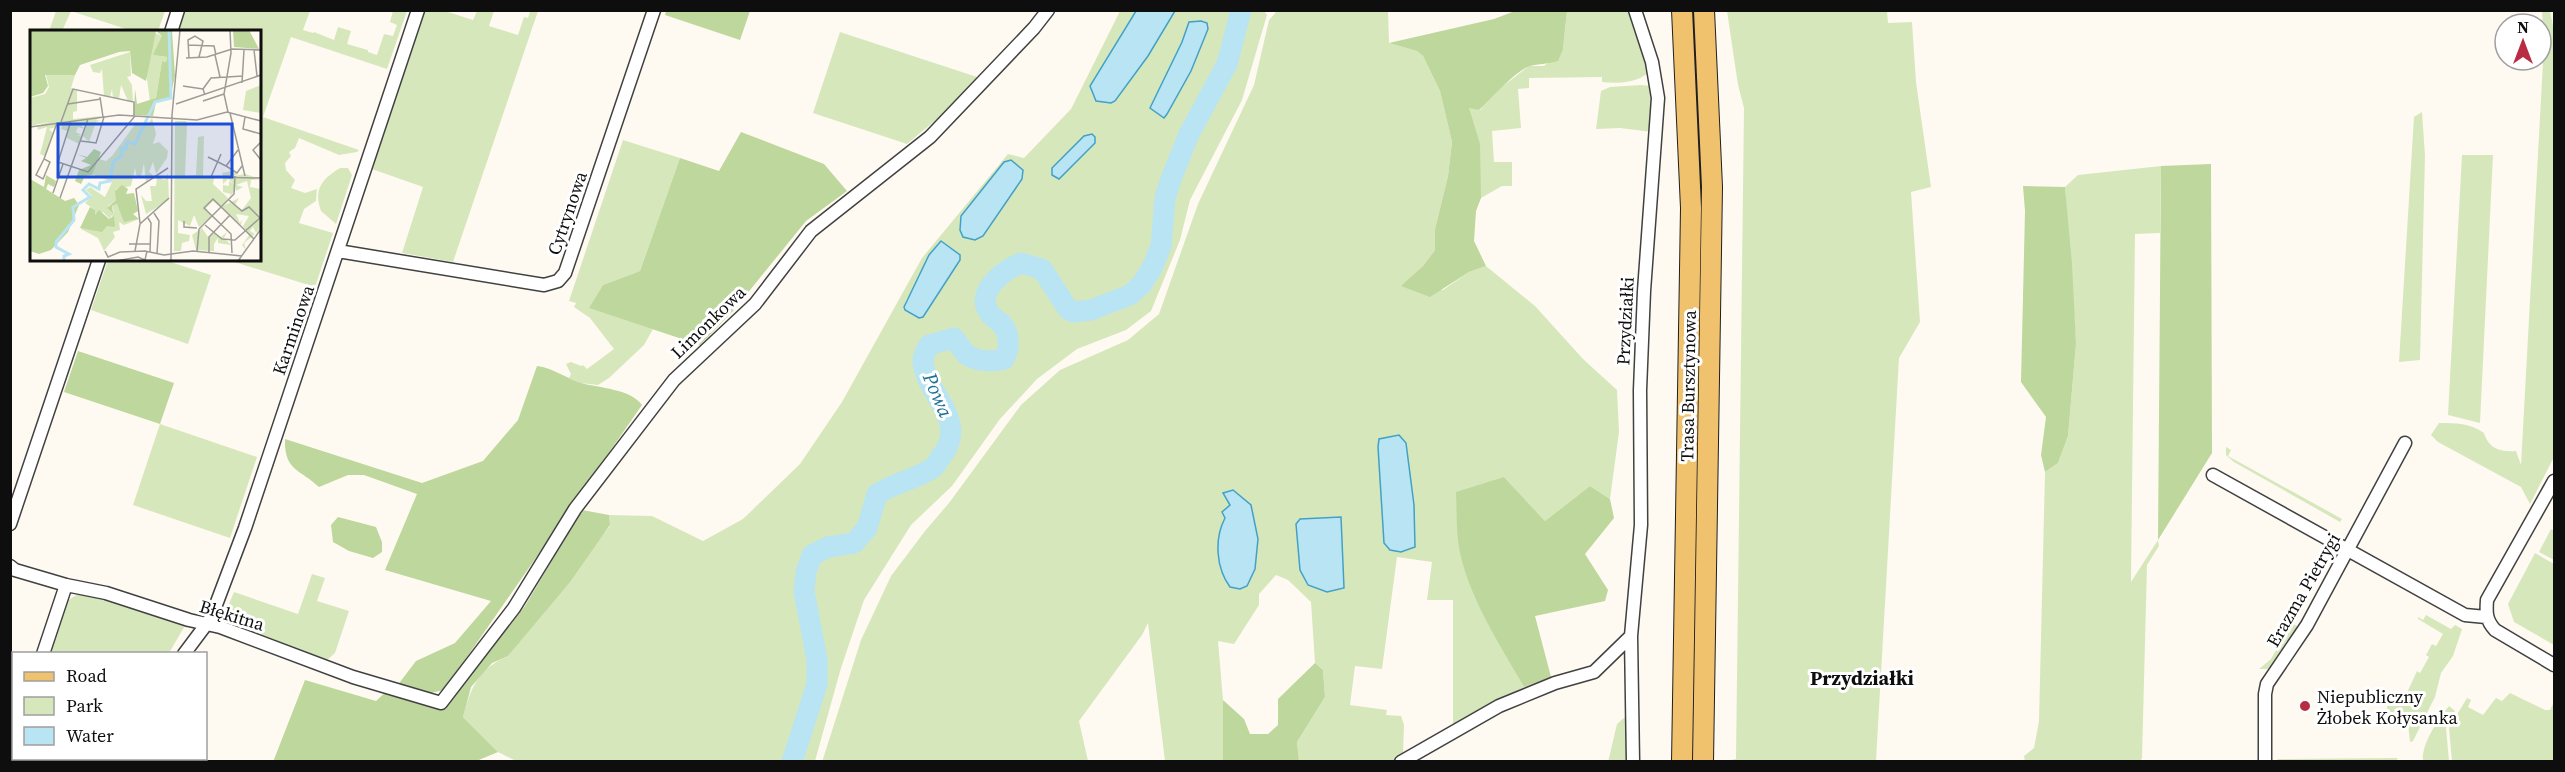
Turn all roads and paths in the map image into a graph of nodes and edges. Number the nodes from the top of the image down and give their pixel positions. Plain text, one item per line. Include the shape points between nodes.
1 (178, 10) edge
2 (418, 10) edge
3 (654, 10) edge
4 (1048, 10) edge
5 (1635, 10) edge
6 (1682, 10) edge
7 (1704, 10) edge
8 (172, 30) edge
9 (338, 251) junction
10 (99, 261) edge
11 (2405, 443) dead end
12 (2213, 475) dead end
13 (2554, 481) edge
14 (10, 524) edge
15 (2348, 549) junction
16 (10, 566) edge
17 (66, 585) junction
18 (2486, 617) junction
19 (206, 623) junction
20 (1631, 636) junction
21 (44, 652) edge
22 (185, 652) edge
23 (2554, 665) edge
24 (441, 703) joint
25 (1401, 762) edge
26 (1633, 762) edge
27 (1682, 762) edge
28 (1703, 762) edge
29 (2265, 762) edge

1 - 8 street
2 - 9 street, Karminowa
3 - 9 street, Cytrynowa via 565,273 558,281 544,285
4 - 24 street, Limonkowa via 930,136 811,231 754,304 674,380 575,509 514,608
5 - 20 street, Przydziałki via 1652,63 1658,98 1640,390 1641,525
6 - 27 main road, Trasa Bursztynowa via 1691,208
7 - 28 main road, Trasa Bursztynowa via 1712,198
9 - 19 street, Karminowa via 245,528
10 - 14 street
11 - 15 street, Erazma Pietrygi
12 - 15 street
13 - 18 street via 2487,600
15 - 18 street via 2465,615
15 - 29 street, Erazma Pietrygi via 2307,625 2267,684
16 - 17 street, Błękitna
17 - 19 street, Błękitna
17 - 21 street
18 - 23 street via 2495,630
19 - 22 street, Karminowa
19 - 24 street, Błękitna via 353,677
20 - 25 street via 1594,672 1555,682 1499,706
20 - 26 street, Przydziałki

